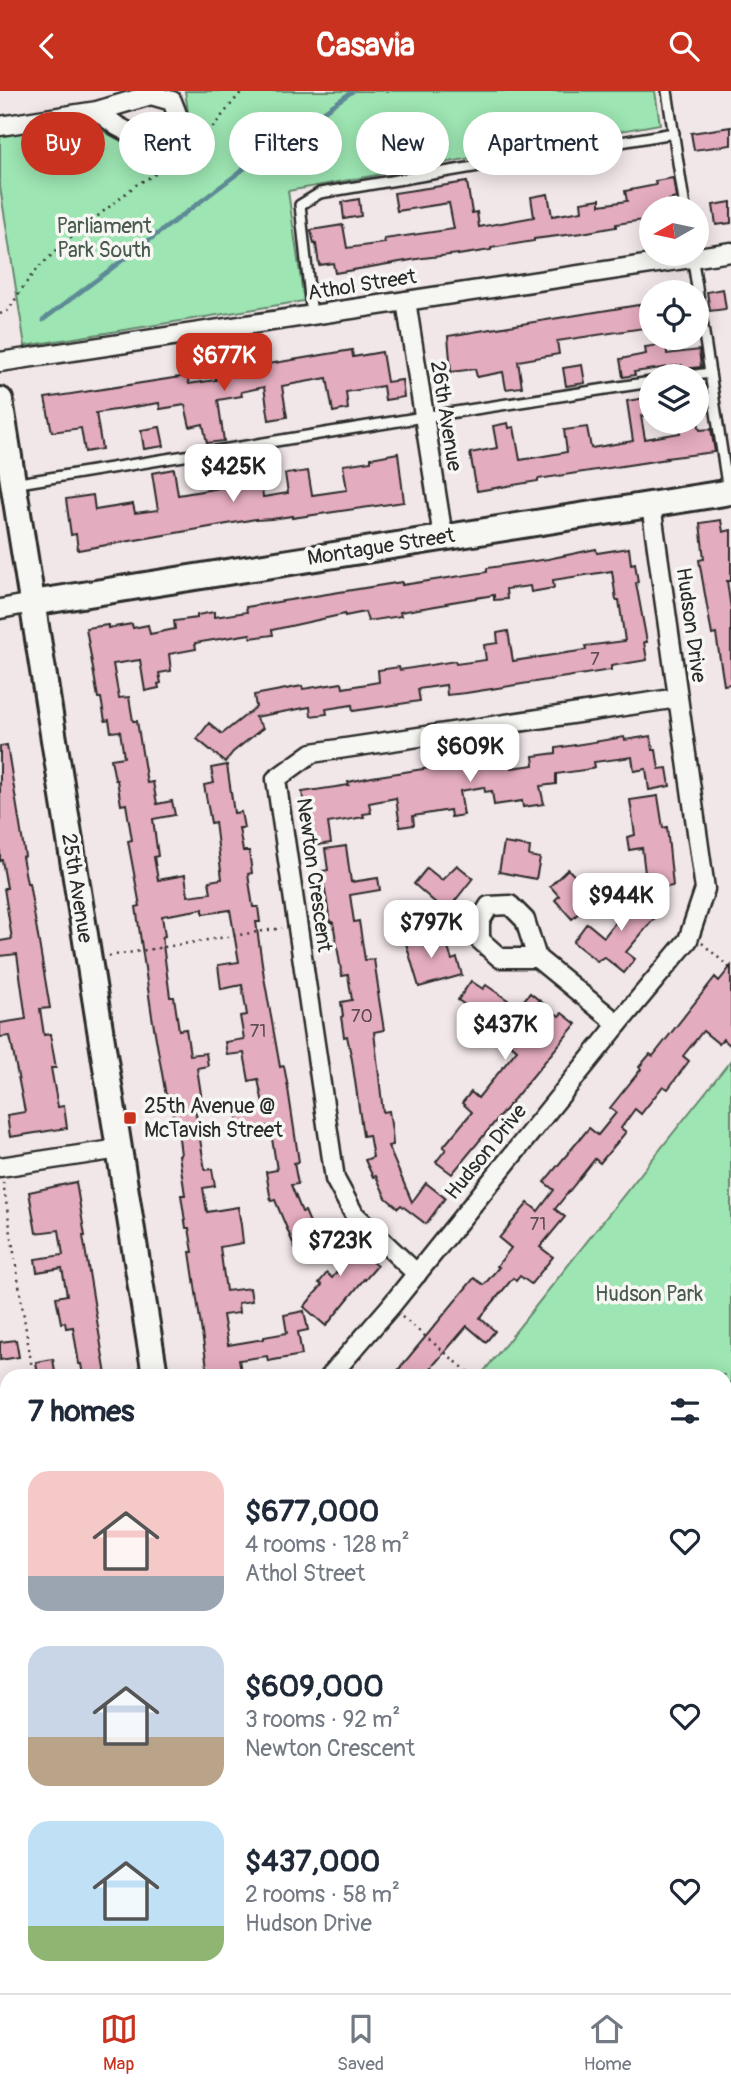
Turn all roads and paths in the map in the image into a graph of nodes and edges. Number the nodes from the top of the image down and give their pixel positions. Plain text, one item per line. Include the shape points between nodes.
1 (242, 91) edge
2 (667, 91) edge
3 (97, 111) dead end
4 (0, 126) edge
5 (674, 133) junction
6 (683, 196) edge
7 (731, 251) edge
8 (709, 254) edge
9 (639, 264) edge
10 (694, 266) edge
11 (406, 301) junction
12 (0, 314) edge
13 (312, 316) junction
14 (0, 362) edge
15 (710, 373) joint
16 (639, 384) edge
17 (0, 400) edge
18 (423, 417) junction
19 (13, 485) junction
20 (729, 492) edge
21 (651, 505) junction
22 (443, 537) junction
23 (32, 604) junction
24 (0, 609) edge
25 (678, 698) junction
26 (298, 926) junction
27 (691, 933) junction
28 (537, 958) dead end
29 (89, 959) junction
30 (731, 969) edge
31 (618, 1024) junction
32 (119, 1149) junction
33 (0, 1167) edge
34 (417, 1274) junction
35 (390, 1307) junction
36 (32, 1369) edge
37 (154, 1369) edge
38 (336, 1369) edge
39 (465, 1369) edge

1 - 12 path via 191,154 136,185 61,246 34,272 9,310
2 - 5 lane
3 - 4 street
5 - 6 lane
5 - 13 lane via 320,193 300,205
7 - 8 street, Athol Street
9 - 11 street, Athol Street
10 - 15 lane
11 - 13 street, Athol Street
11 - 18 street, 26th Avenue
13 - 14 street, Athol Street
15 - 20 lane
16 - 18 lane
17 - 19 street, 25th Avenue
18 - 19 lane
18 - 22 street, 26th Avenue
19 - 23 street, 25th Avenue
20 - 21 street, Montague Street
21 - 22 street, Montague Street
21 - 25 street, Hudson Drive
22 - 23 street, Montague Street
23 - 24 street
23 - 29 street, 25th Avenue
25 - 26 street, Newton Crescent via 312,753 276,779
25 - 27 street, Hudson Drive via 705,889
26 - 29 path
26 - 34 street, Newton Crescent via 335,1179 354,1214
27 - 30 path
27 - 31 street, Hudson Drive
28 - 31 street
29 - 32 street, 25th Avenue
31 - 34 street, Hudson Drive
32 - 33 street
32 - 37 street, 25th Avenue
33 - 36 path
34 - 35 street, Hudson Drive
35 - 38 street, Hudson Drive
35 - 39 path

